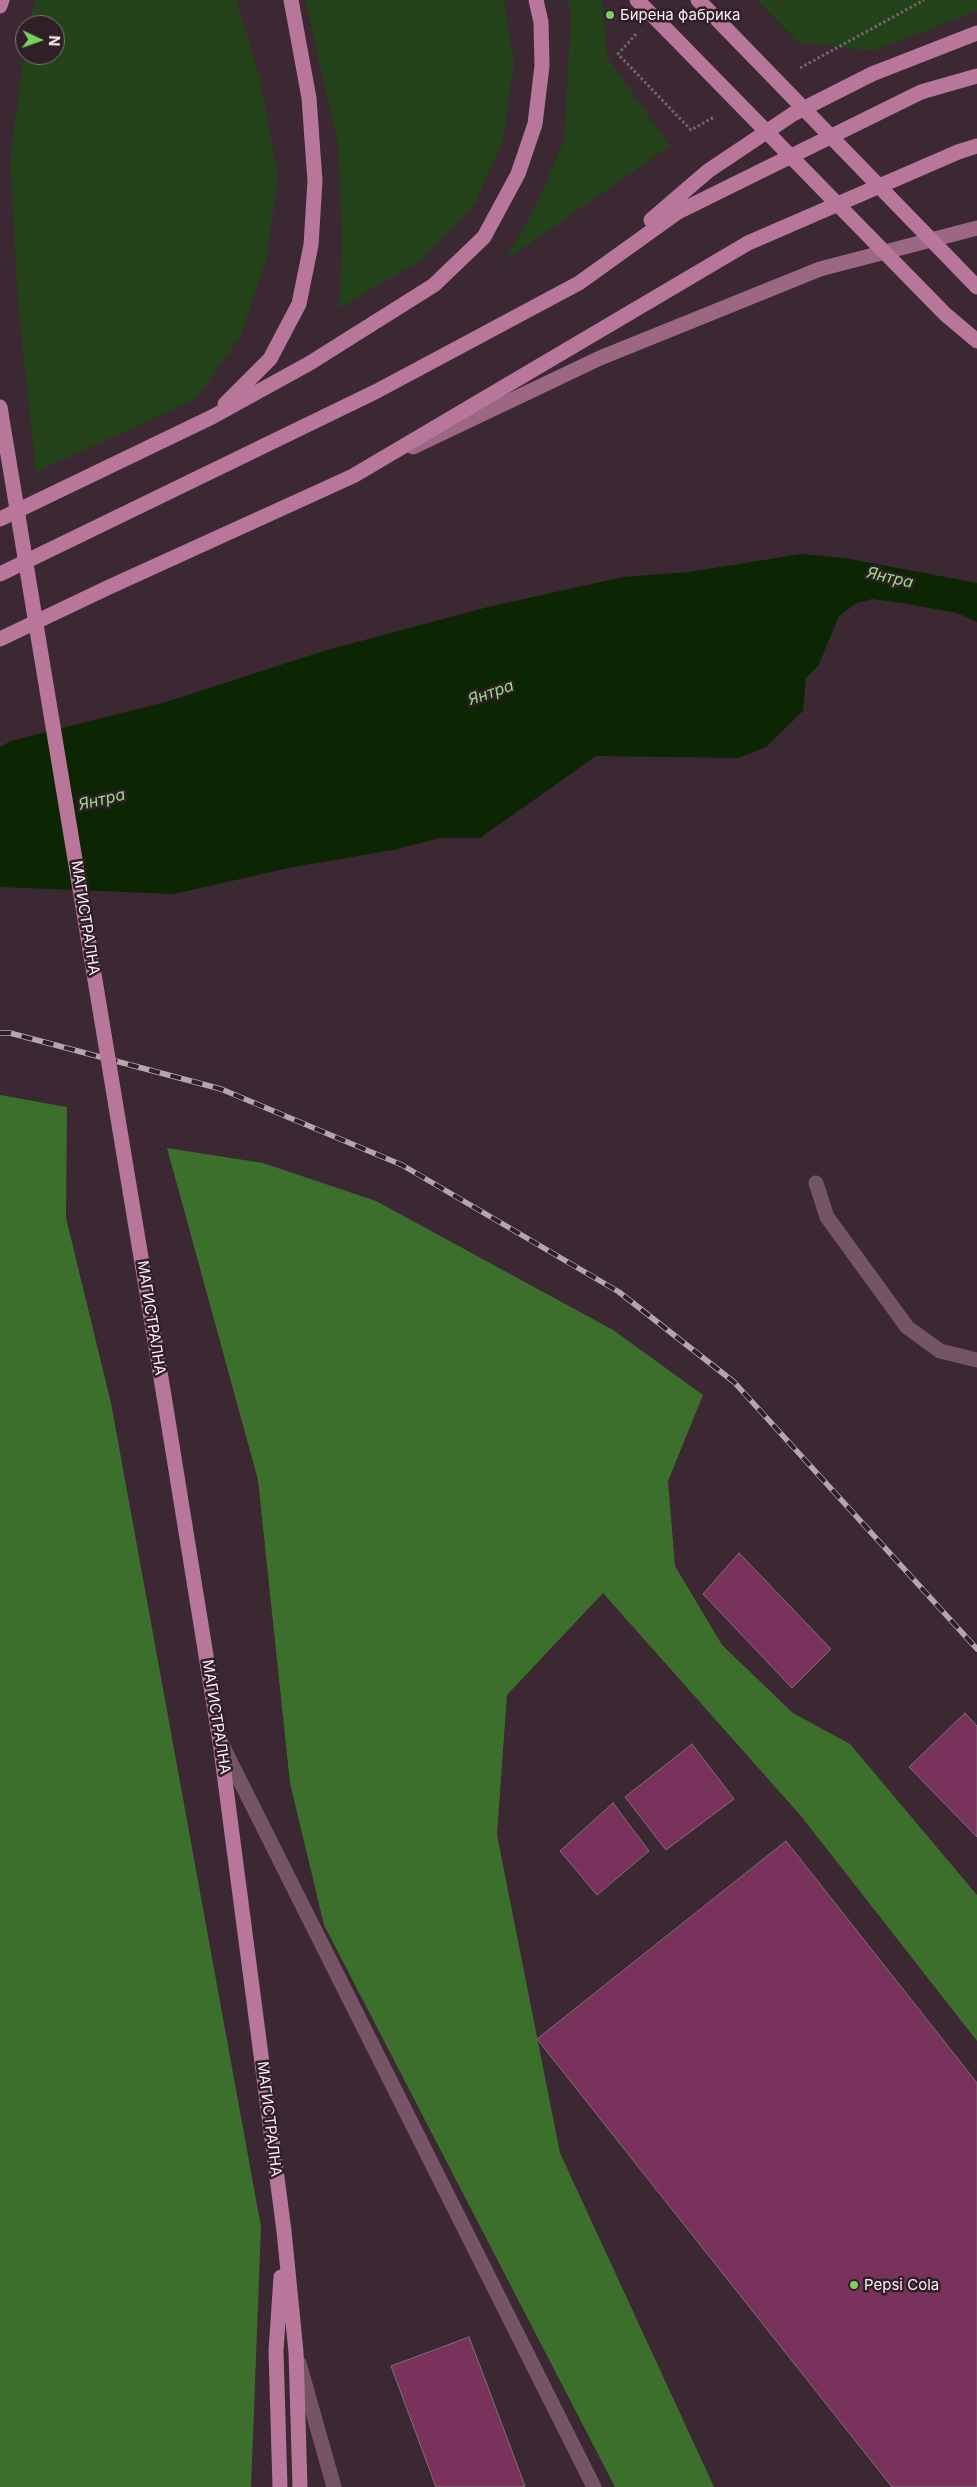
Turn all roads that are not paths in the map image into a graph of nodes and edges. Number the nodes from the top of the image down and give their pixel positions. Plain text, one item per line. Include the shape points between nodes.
1 (2, 0) edge
2 (291, 0) edge
3 (536, 0) edge
4 (637, 0) edge
5 (702, 5) edge
6 (0, 6) edge
7 (977, 33) edge
8 (977, 76) edge
9 (977, 146) edge
10 (977, 228) edge
11 (580, 282) junction
12 (977, 287) edge
13 (977, 341) edge
14 (0, 407) edge
15 (212, 417) junction
16 (353, 476) junction
17 (0, 519) edge
18 (0, 574) edge
19 (0, 639) edge
20 (816, 1183) dead end
21 (977, 1360) edge
22 (220, 1742) junction
23 (284, 2231) junction
24 (296, 2352) junction
25 (280, 2487) edge
26 (300, 2487) edge
27 (334, 2487) edge
28 (594, 2487) edge

1 - 6 main road
2 - 15 main road via 309,98 315,182 312,245 299,304 270,359
3 - 15 main road via 541,22 542,66 535,124 518,174 484,237 434,285 310,363
4 - 13 main road, bridge via 946,314
5 - 12 main road, bridge
7 - 11 main road via 872,74 793,114 708,171
8 - 11 main road via 921,92 678,212
9 - 16 main road via 748,243
10 - 16 main road via 811,273 600,358
11 - 18 main road via 377,391
14 - 22 main road, МАГИСТРАЛНА, bridge
15 - 17 main road
16 - 19 main road
20 - 21 street via 826,1217 907,1328 940,1350
22 - 23 main road, МАГИСТРАЛНА
22 - 28 street
23 - 24 main road, МАГИСТРАЛНА
23 - 25 main road, МАГИСТРАЛНА via 276,2351
24 - 26 main road, МАГИСТРАЛНА
24 - 27 street

